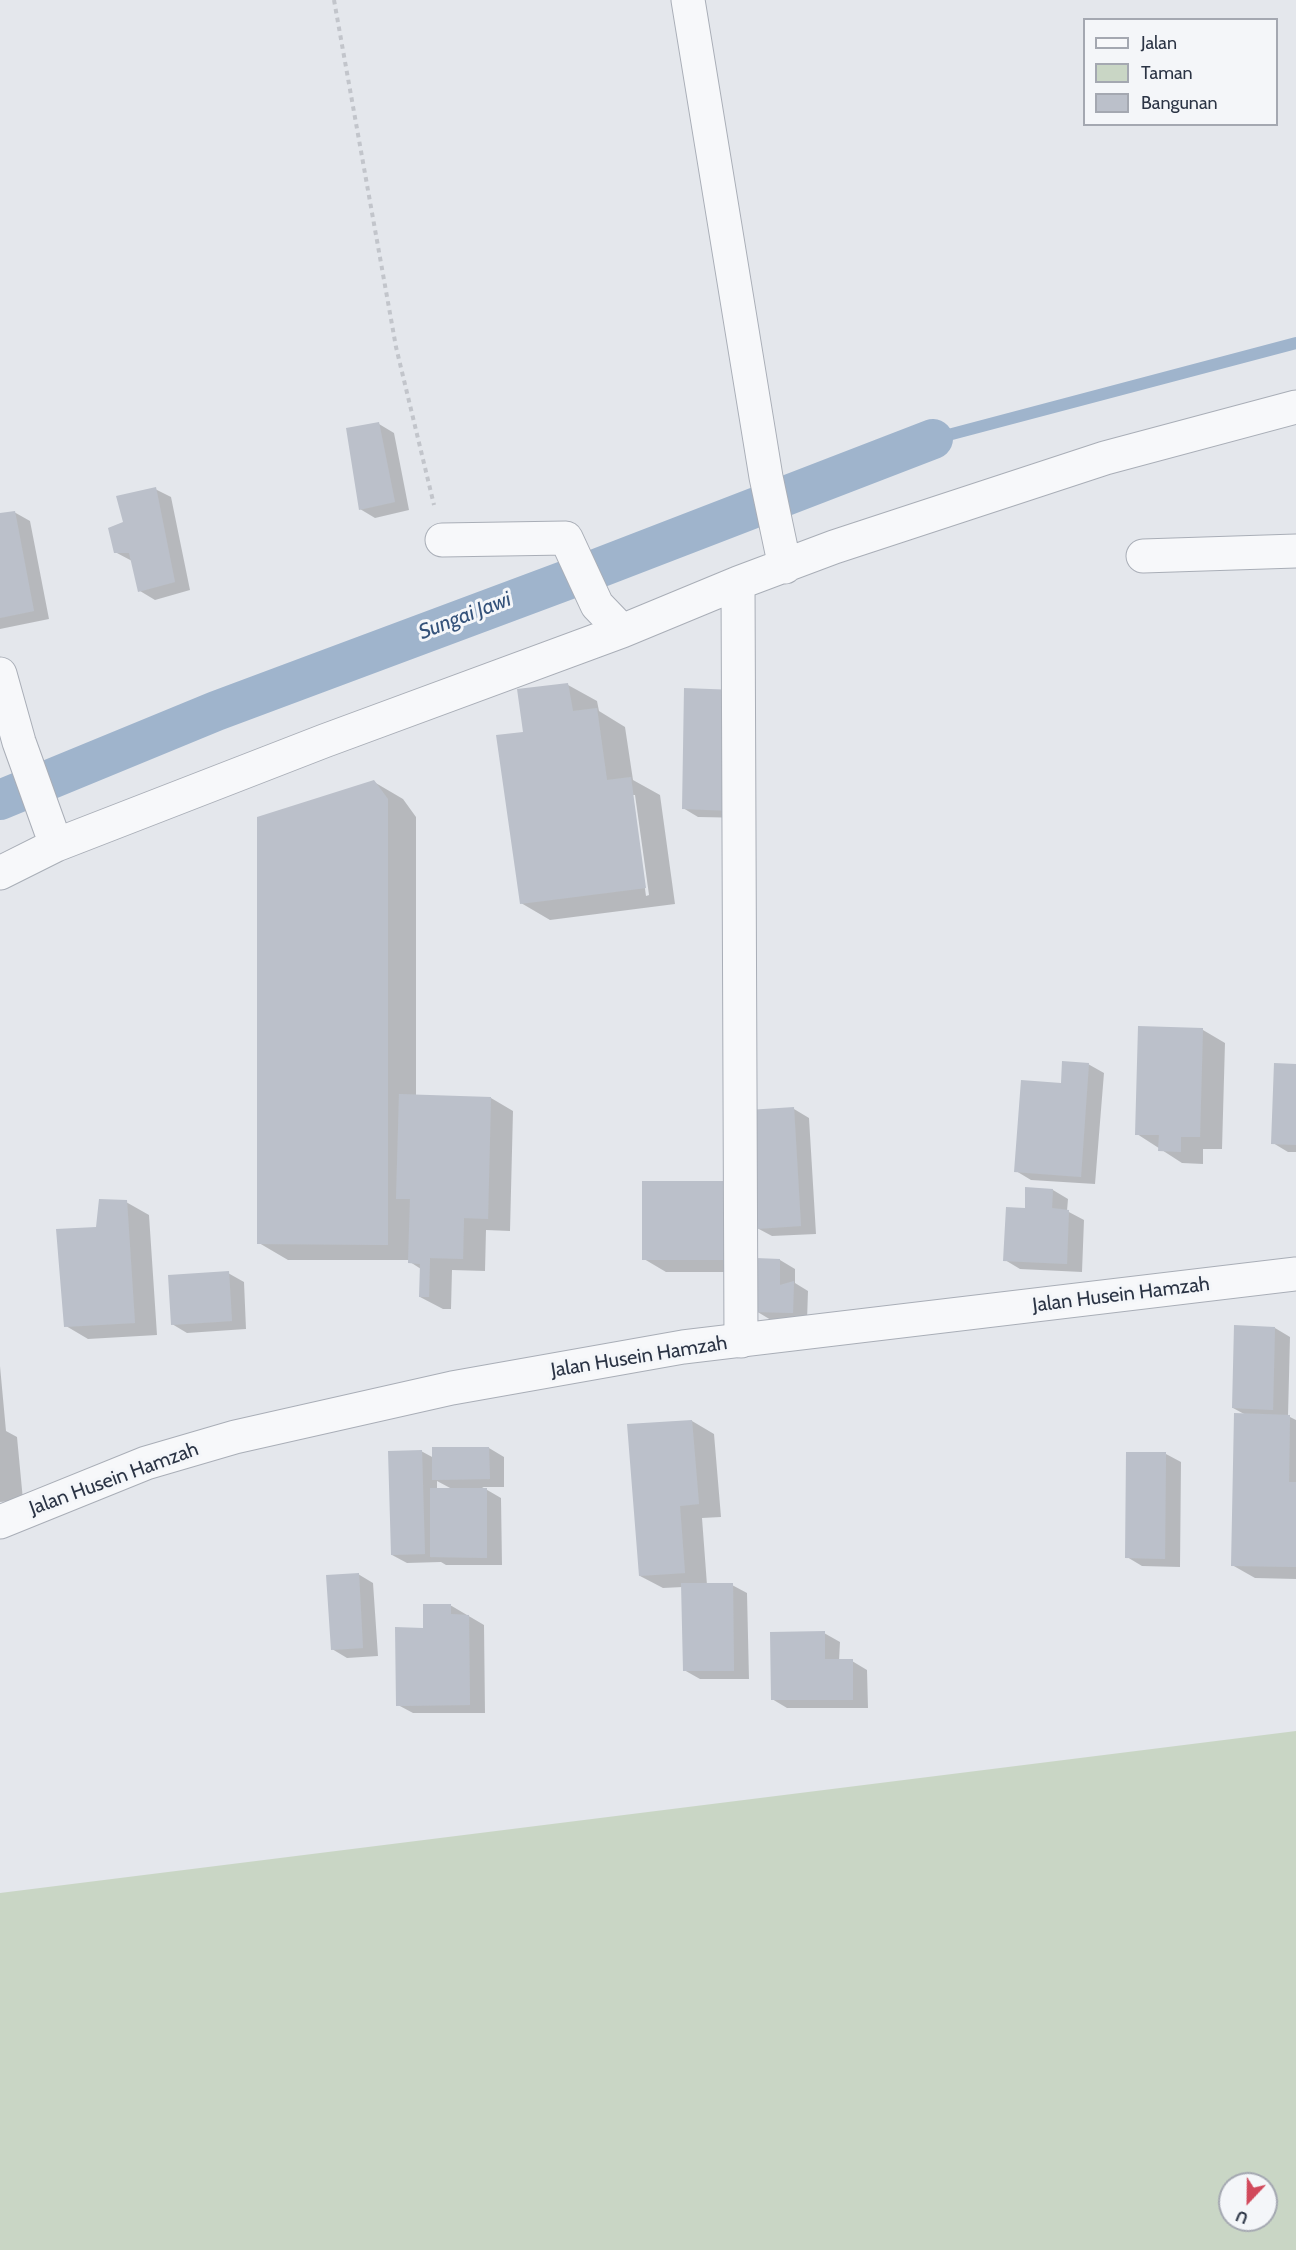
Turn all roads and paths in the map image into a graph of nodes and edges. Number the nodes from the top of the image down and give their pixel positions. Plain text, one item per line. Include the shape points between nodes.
1 (334, 0) edge
2 (688, 0) edge
3 (1296, 408) edge
4 (442, 540) joint
5 (1296, 551) edge
6 (1143, 556) dead end
7 (783, 558) junction
8 (738, 583) junction
9 (622, 631) junction
10 (0, 674) edge
11 (52, 834) junction
12 (0, 873) edge
13 (1296, 1274) edge
14 (741, 1341) junction
15 (0, 1522) edge

1 - 4 path via 396,347
2 - 7 street via 766,477
3 - 7 street via 1105,458 834,547
4 - 9 street via 566,538 597,605
5 - 6 street
7 - 8 street
8 - 9 street
8 - 14 street
9 - 11 street via 324,741
10 - 11 street
11 - 12 street
13 - 14 street, Jalan Husein Hamzah
14 - 15 street, Jalan Husein Hamzah via 683,1347 452,1388 235,1437 146,1463

